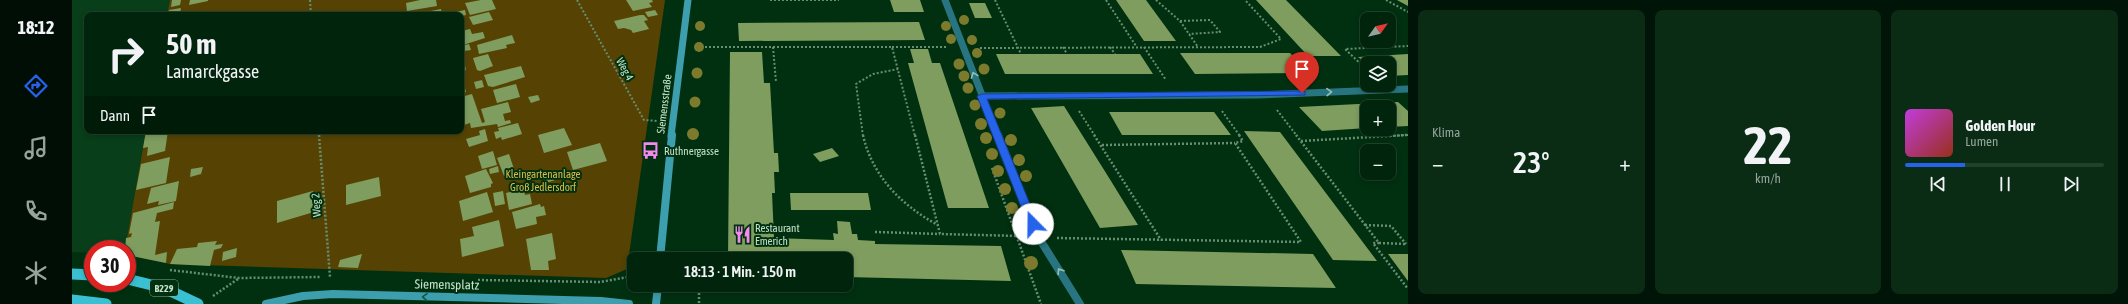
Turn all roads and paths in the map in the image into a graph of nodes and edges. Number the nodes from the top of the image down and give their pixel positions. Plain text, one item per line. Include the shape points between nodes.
1 (310, 0) edge
2 (577, 0) edge
3 (688, 0) edge
4 (770, 0) edge
5 (838, 0) edge
6 (945, 0) edge
7 (995, 0) edge
8 (1106, 0) edge
9 (1156, 0) edge
10 (1245, 0) edge
11 (1386, 0) edge
12 (311, 12) edge
13 (1408, 12) edge
14 (1180, 21) junction
15 (1189, 34) junction
16 (683, 46) junction
17 (1408, 46) edge
18 (773, 47) junction
19 (892, 47) junction
20 (964, 47) junction
21 (1017, 47) junction
22 (1063, 47) junction
23 (1110, 47) junction
24 (1136, 47) junction
25 (1144, 47) junction
26 (1198, 47) junction
27 (1021, 54) dead end
28 (1067, 54) dead end
29 (1115, 54) dead end
30 (1360, 63) edge
31 (898, 69) junction
32 (776, 82) dead end
33 (1408, 89) edge
34 (1210, 94) junction
35 (1176, 95) junction
36 (1258, 95) junction
37 (982, 96) junction
38 (1069, 96) junction
39 (674, 122) junction
40 (319, 134) edge
41 (1408, 135) edge
42 (1301, 141) junction
43 (1234, 143) junction
44 (1102, 145) junction
45 (938, 225) junction
46 (1365, 225) junction
47 (875, 232) dead end
48 (940, 234) junction
49 (1039, 238) junction
50 (1161, 240) junction
51 (1379, 243) junction
52 (1407, 244) edge
53 (661, 252) edge
54 (162, 268) dead end
55 (72, 274) edge
56 (84, 275) edge
57 (281, 276) dead end
58 (330, 277) dead end
59 (627, 277) edge
60 (239, 278) junction
61 (136, 281) edge
62 (600, 282) dead end
63 (1408, 289) edge
64 (657, 292) edge
65 (699, 292) edge
66 (72, 300) edge
67 (202, 302) edge
68 (106, 304) edge
69 (266, 304) edge
70 (629, 304) edge
71 (656, 304) edge
72 (699, 304) edge
73 (1080, 304) edge

1 - 12 path
2 - 39 path, Weg 4 via 644,120
3 - 16 main road, Siemensstraße
4 - 5 path
6 - 20 street
7 - 21 path
8 - 24 path
9 - 14 path
10 - 26 path via 1281,39 1260,47
11 - 13 path
14 - 15 path
14 - 15 path via 1210,20 1220,32
15 - 26 path
16 - 18 path
16 - 39 main road, Siemensstraße
17 - 30 path via 1345,49
18 - 19 path
18 - 32 path
19 - 20 path
19 - 31 path
20 - 21 path
37 -> 20 street
21 - 22 path
21 - 27 path
22 - 23 path
22 - 28 path
23 - 24 path
23 - 29 path
24 - 25 path
25 - 26 path
25 - 35 path
31 - 45 path
31 - 45 path via 873,74 856,84 864,140 873,166 885,182 916,214
36 -> 33 street
34 - 35 street
34 - 36 street
34 - 43 path via 1243,141
35 - 38 street
36 - 42 path via 1269,99
37 - 38 street
37 - 49 street
38 - 44 path
39 - 53 main road, Siemensstraße
40 - 58 path, Weg 2
41 - 42 path
42 - 46 path
43 - 44 path
43 - 50 path via 1301,242
44 - 50 path
45 - 48 path
46 - 51 path
46 - 52 path via 1391,226
47 - 48 path
48 - 49 path
49 - 50 path
73 -> 49 street
51 - 52 path
51 - 63 path via 1373,243
54 - 60 path via 183,273
55 - 56 main road
57 - 60 path
59 - 62 path
60 - 67 path
61 - 67 main road, B229
64 - 71 main road
65 - 72 path
66 - 68 main road
70 -> 69 main road, Siemensplatz via 601,301 333,294 303,296

